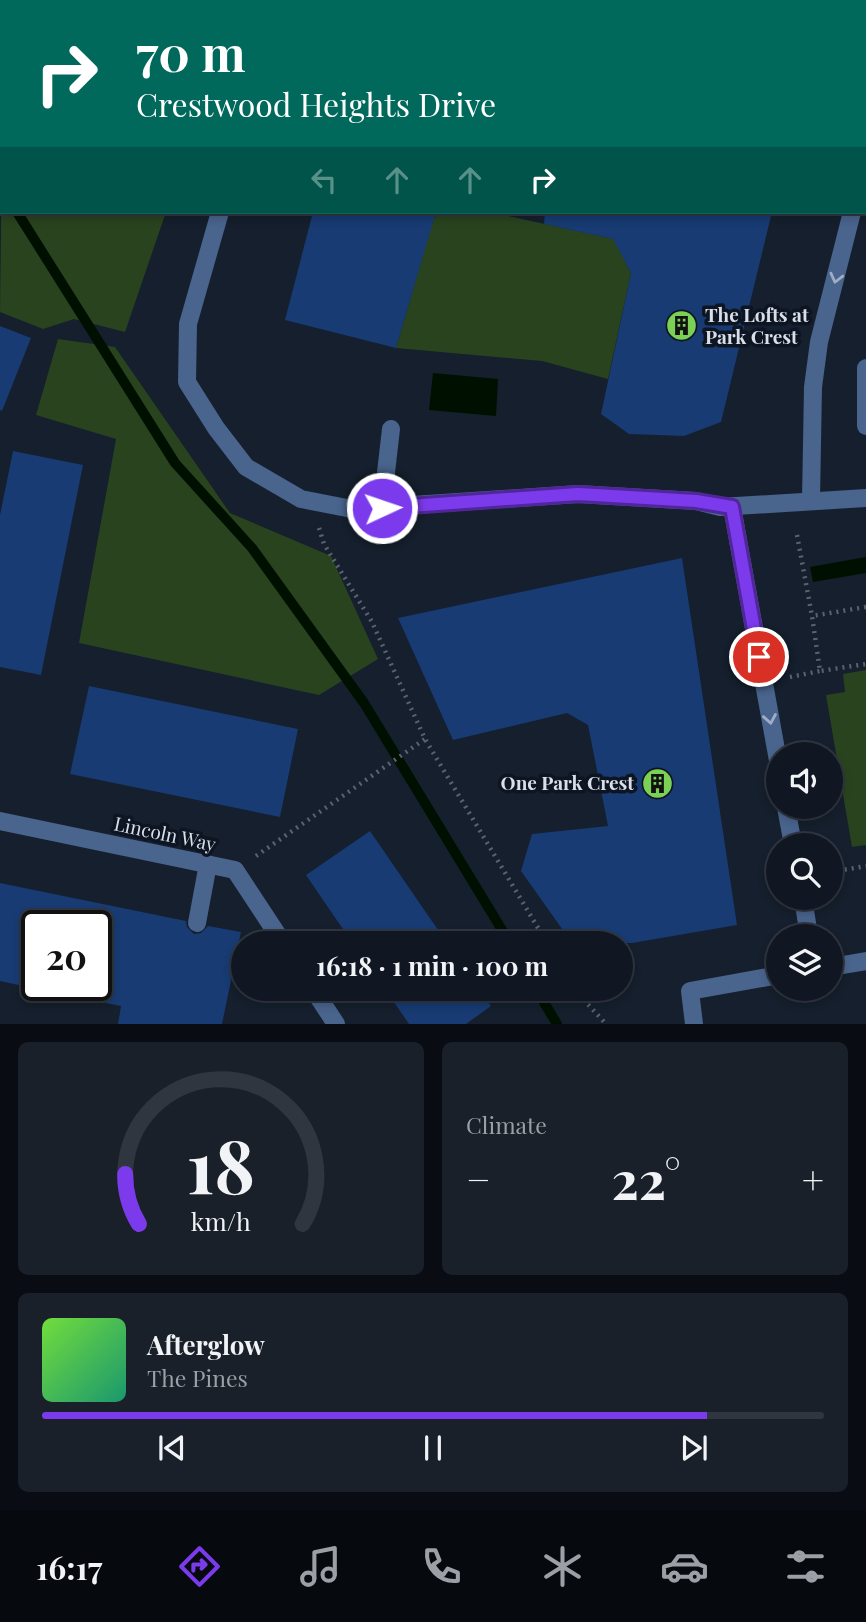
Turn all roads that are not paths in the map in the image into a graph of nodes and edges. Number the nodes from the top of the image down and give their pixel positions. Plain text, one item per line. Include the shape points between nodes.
1 (219, 214) edge
2 (851, 214) edge
3 (866, 368) edge
4 (866, 426) edge
5 (391, 429) dead end
6 (866, 498) edge
7 (811, 500) junction
8 (732, 507) junction
9 (382, 508) junction
10 (775, 742) edge
11 (0, 821) edge
12 (208, 864) junction
13 (197, 923) dead end
14 (276, 931) edge
15 (866, 961) edge
16 (843, 965) edge
17 (766, 977) edge
18 (321, 1001) edge
19 (336, 1024) edge
20 (694, 1024) edge

1 - 9 street via 188,324 187,382 246,467 301,499 352,509
2 -> 7 street via 819,342 813,387
3 - 4 street
5 - 9 street
6 - 7 street
7 - 8 street
8 - 9 street via 578,494
8 -> 10 street
11 - 12 street, Lincoln Way
12 - 13 street
12 - 14 street, Lincoln Way via 235,870
15 - 16 street
17 - 20 street via 690,991
18 - 19 street

